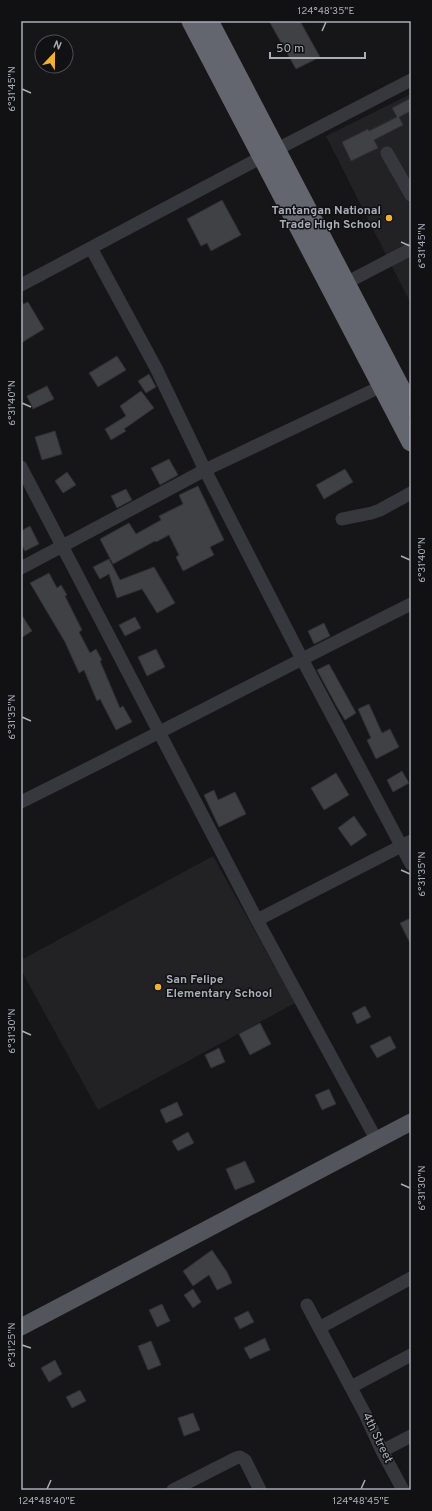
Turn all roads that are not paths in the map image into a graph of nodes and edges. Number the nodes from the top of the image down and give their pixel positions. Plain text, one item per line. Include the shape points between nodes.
1 (191, 21) edge
2 (209, 21) edge
3 (411, 80) edge
4 (388, 153) dead end
5 (269, 154) junction
6 (411, 195) edge
7 (91, 248) junction
8 (411, 249) edge
9 (21, 286) edge
10 (338, 287) junction
11 (382, 386) junction
12 (411, 408) edge
13 (411, 442) edge
14 (21, 467) edge
15 (205, 470) junction
16 (411, 492) edge
17 (342, 519) dead end
18 (63, 547) junction
19 (21, 568) edge
20 (411, 604) edge
21 (302, 659) junction
22 (160, 733) junction
23 (21, 802) edge
24 (406, 844) edge
25 (411, 864) edge
26 (257, 920) junction
27 (411, 1122) edge
28 (376, 1139) junction
29 (411, 1278) edge
30 (307, 1305) dead end
31 (21, 1327) edge
32 (319, 1328) junction
33 (411, 1355) edge
34 (351, 1387) junction
35 (411, 1436) edge
36 (382, 1451) junction
37 (189, 1486) edge
38 (174, 1490) edge
39 (260, 1490) edge
40 (403, 1490) edge

1 - 5 highway
2 - 5 highway
3 - 5 street
4 - 6 street
5 - 7 street
5 - 10 highway
7 - 9 street
7 - 15 street via 156,368
8 - 10 street
10 - 11 highway
10 - 12 highway
11 - 13 highway
11 - 15 street
14 - 18 street
15 - 18 street
15 - 21 street
16 - 17 street via 372,513
18 - 19 street
18 - 22 street
20 - 21 street
21 - 22 street
21 - 24 street
22 - 23 street
22 - 26 street
24 - 25 street
24 - 26 street
26 - 28 street
27 - 28 main road
28 - 31 main road
29 - 32 street
30 - 32 street, 4th Street
32 - 34 street, 4th Street
33 - 34 street
34 - 36 street, 4th Street
35 - 36 street
36 - 40 street, 4th Street
37 - 38 street
37 - 39 street via 240,1457 245,1460

